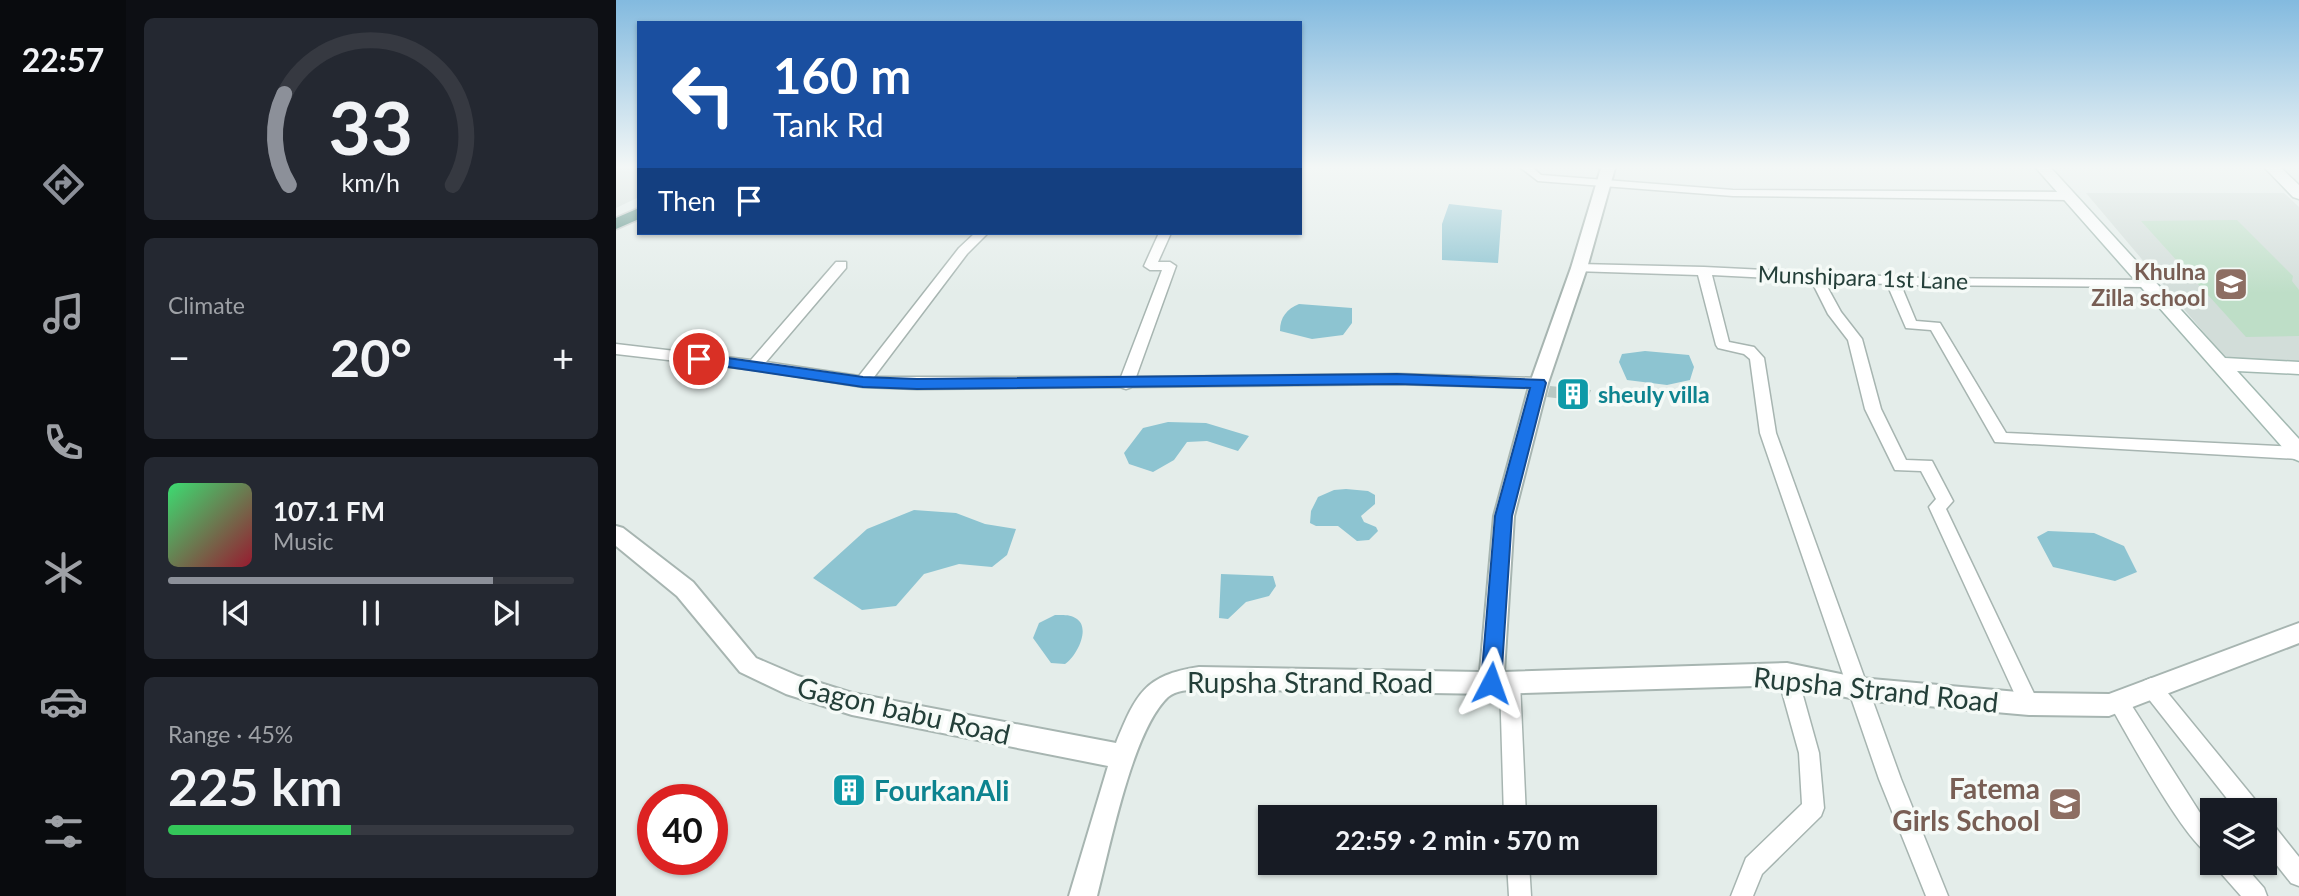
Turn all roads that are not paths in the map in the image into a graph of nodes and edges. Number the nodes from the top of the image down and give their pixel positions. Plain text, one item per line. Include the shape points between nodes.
1 (1597, 210) edge
2 (2082, 210) edge
3 (637, 211) edge
4 (637, 211) edge
5 (616, 219) edge
6 (616, 224) edge
7 (980, 235) edge
8 (1164, 235) edge
9 (841, 265) dead end
10 (1580, 268) junction
11 (1704, 271) junction
12 (1815, 276) junction
13 (1892, 280) junction
14 (2148, 283) junction
15 (616, 349) edge
16 (2220, 364) junction
17 (755, 365) junction
18 (2299, 369) edge
19 (863, 382) junction
20 (1539, 383) junction
21 (1126, 384) junction
22 (2299, 453) edge
23 (616, 534) edge
24 (2299, 633) edge
25 (1787, 674) junction
26 (1501, 682) junction
27 (2151, 687) junction
28 (1860, 689) junction
29 (2118, 701) junction
30 (2029, 704) junction
31 (1124, 757) junction
32 (2239, 798) edge
33 (1514, 805) edge
34 (2200, 831) edge
35 (2277, 847) edge
36 (1519, 875) edge
37 (2238, 875) edge
38 (2299, 875) edge
39 (1083, 896) edge
40 (1520, 896) edge
41 (1742, 896) edge
42 (1937, 896) edge
43 (2256, 896) edge

1 - 10 street
2 - 14 main road
3 - 5 highway
4 - 6 highway
7 - 19 street
8 - 21 street via 1150,266 1170,266
9 - 17 street
10 - 11 street, Munshipara 1st Lane
10 - 20 street
11 - 12 street, Munshipara 1st Lane
11 - 28 street via 1723,345 1749,350 1757,358 1768,433
12 - 13 street, Munshipara 1st Lane
12 - 30 street via 1855,339 1873,409 1901,466 1926,465 1945,500 1937,507
13 - 14 street, Munshipara 1st Lane
13 - 22 street via 1911,325 1935,326 2001,438
14 - 16 main road
15 - 17 street
16 - 18 main road
16 - 22 main road
17 - 19 street
19 - 21 street
20 - 21 street via 1397,379
20 - 26 street via 1504,516
23 - 31 street, Gagon babu Road via 685,589 748,665 794,687 852,704
24 - 27 street, Rupsha Strand Road
25 - 26 street, Rupsha Strand Road
25 - 28 street, Rupsha Strand Road
25 - 41 street via 1809,753 1813,808 1754,866
26 - 31 street, Rupsha Strand Road via 1199,678 1173,682 1149,703
26 - 33 street
27 - 29 street, Rupsha Strand Road
27 - 32 street
28 - 30 street, Rupsha Strand Road
28 - 42 street
29 - 30 street, Rupsha Strand Road via 2109,705
29 - 34 street
31 - 39 street, Rupsha Strand Road
35 - 38 street
36 - 40 street
37 - 43 street

